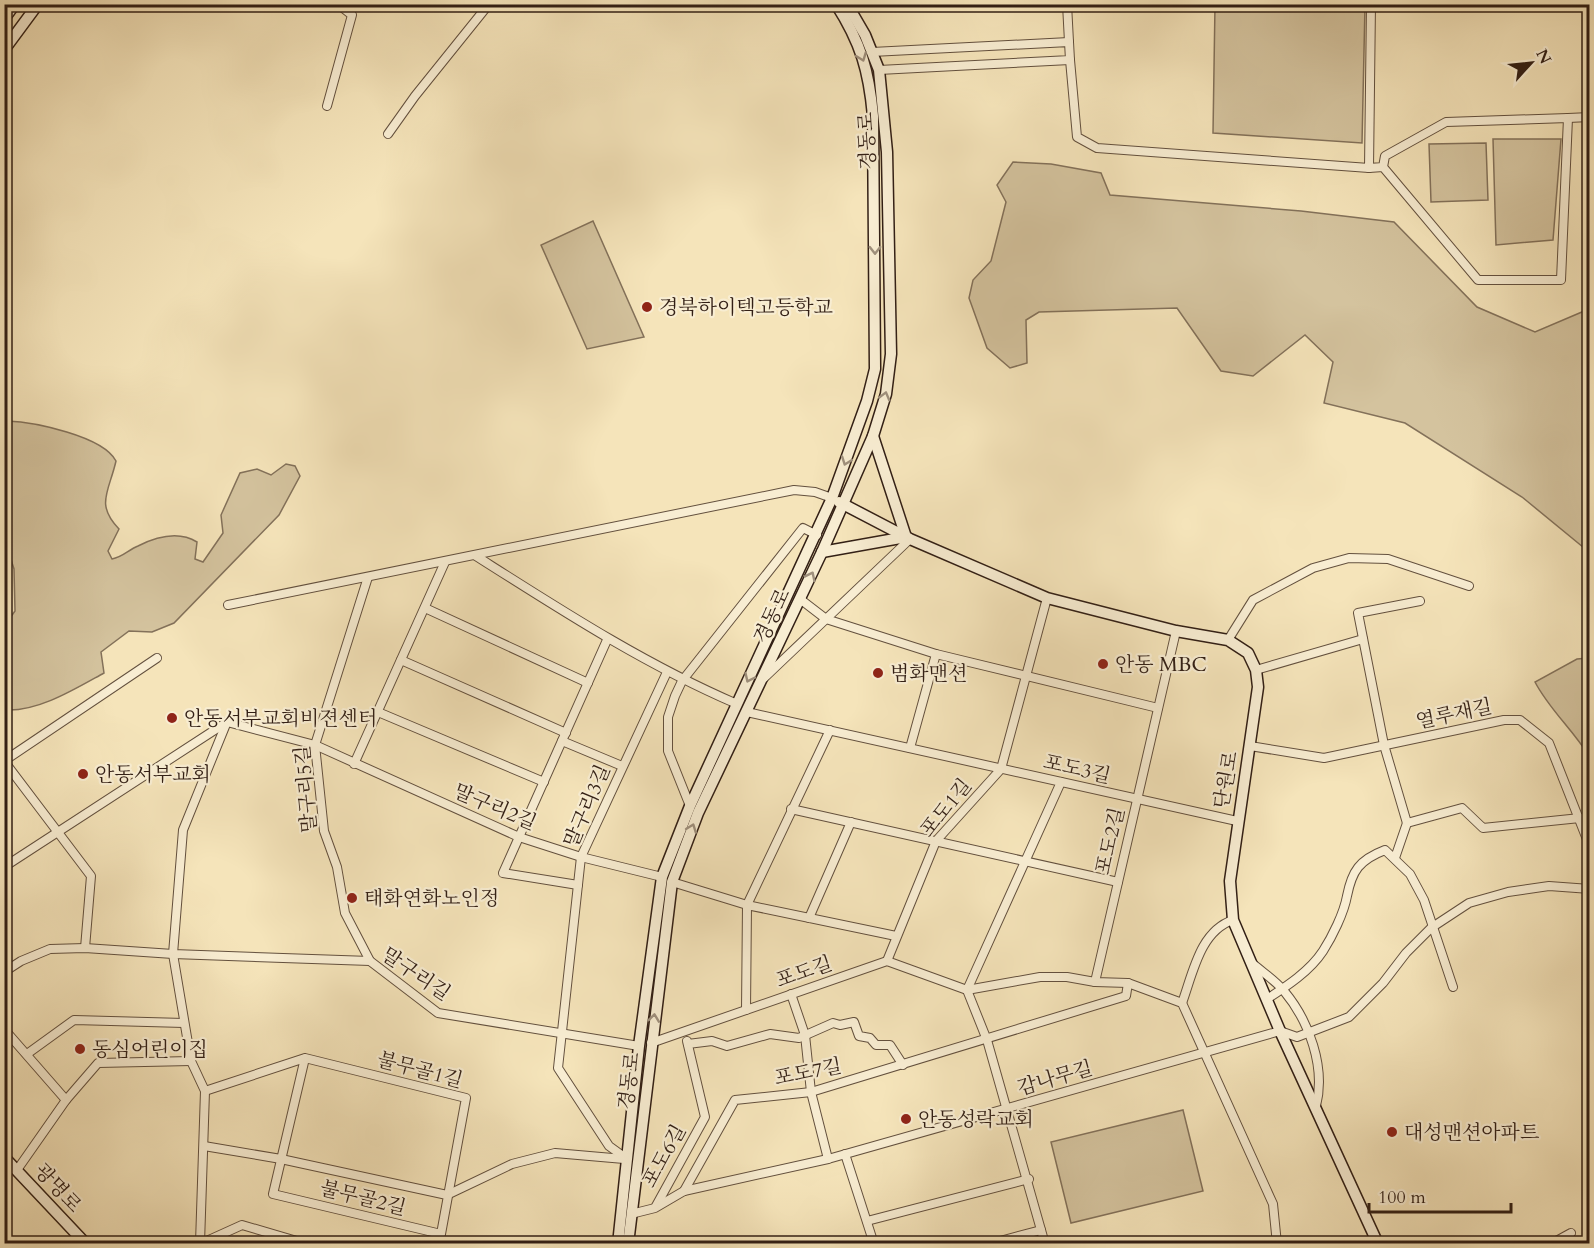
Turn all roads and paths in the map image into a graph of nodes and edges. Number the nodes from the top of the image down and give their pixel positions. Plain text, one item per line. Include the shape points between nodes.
1 (15, 4) edge
2 (38, 4) edge
3 (338, 4) edge
4 (489, 4) edge
5 (836, 4) edge
6 (847, 4) edge
7 (1066, 4) edge
8 (1371, 4) edge
9 (4, 19) edge
10 (1069, 42) junction
11 (4, 50) edge
12 (872, 52) junction
13 (1070, 60) junction
14 (879, 70) junction
15 (327, 106) dead end
16 (1590, 117) edge
17 (1568, 118) junction
18 (388, 134) dead end
19 (1383, 167) junction
20 (1369, 168) junction
21 (873, 436) junction
22 (832, 498) junction
23 (843, 504) junction
24 (817, 535) junction
25 (908, 538) junction
26 (822, 552) junction
27 (476, 556) junction
28 (445, 562) junction
29 (368, 577) junction
30 (1469, 586) dead end
31 (1047, 598) junction
32 (800, 599) junction
33 (1420, 602) dead end
34 (228, 605) dead end
35 (425, 608) junction
36 (826, 619) junction
37 (1176, 630) junction
38 (1363, 639) junction
39 (607, 640) junction
40 (1228, 640) junction
41 (936, 654) junction
42 (157, 658) dead end
43 (401, 660) junction
44 (1256, 670) junction
45 (667, 672) junction
46 (1026, 677) junction
47 (682, 681) junction
48 (761, 681) junction
49 (588, 684) junction
50 (737, 704) junction
51 (1158, 708) junction
52 (378, 712) junction
53 (747, 712) junction
54 (227, 722) junction
55 (830, 730) junction
56 (564, 737) junction
57 (315, 745) junction
58 (1383, 745) junction
59 (1250, 746) junction
60 (910, 748) junction
61 (4, 761) edge
62 (354, 764) junction
63 (622, 766) junction
64 (1001, 769) junction
65 (544, 782) junction
66 (1061, 782) junction
67 (1137, 799) junction
68 (690, 806) junction
69 (791, 809) junction
70 (1581, 818) junction
71 (1237, 821) junction
72 (851, 822) junction
73 (1407, 823) junction
74 (58, 832) junction
75 (519, 837) junction
76 (936, 841) junction
77 (1590, 847) edge
78 (581, 857) junction
79 (1395, 858) junction
80 (1026, 861) junction
81 (4, 867) edge
82 (667, 880) junction
83 (1118, 882) junction
84 (578, 885) junction
85 (1590, 889) edge
86 (747, 905) junction
87 (809, 918) junction
88 (1233, 920) junction
89 (1431, 928) junction
90 (896, 936) junction
91 (84, 948) junction
92 (173, 954) junction
93 (370, 961) junction
94 (887, 961) junction
95 (1251, 962) junction
96 (4, 972) edge
97 (1095, 982) junction
98 (1128, 983) junction
99 (1453, 987) dead end
100 (1282, 989) junction
101 (967, 990) junction
102 (791, 994) junction
103 (1267, 999) junction
104 (1182, 1003) junction
105 (746, 1010) junction
106 (184, 1023) junction
107 (4, 1029) edge
108 (1280, 1031) junction
109 (682, 1032) junction
110 (561, 1033) junction
111 (1308, 1033) junction
112 (805, 1035) junction
113 (987, 1040) junction
114 (651, 1043) junction
115 (688, 1044) junction
116 (639, 1046) junction
117 (1206, 1052) junction
118 (27, 1054) junction
119 (305, 1058) junction
120 (191, 1061) junction
121 (903, 1065) junction
122 (205, 1091) junction
123 (811, 1092) junction
124 (66, 1100) junction
125 (1316, 1106) junction
126 (1008, 1108) junction
127 (204, 1146) junction
128 (845, 1154) junction
129 (4, 1157) edge
130 (281, 1159) junction
131 (828, 1159) junction
132 (632, 1161) junction
133 (17, 1170) junction
134 (1029, 1179) junction
135 (684, 1191) junction
136 (447, 1195) junction
137 (655, 1208) junction
138 (631, 1214) junction
139 (867, 1221) junction
140 (1041, 1230) junction
141 (1571, 1233) dead end
142 (200, 1243) edge
143 (86, 1244) edge
144 (307, 1244) edge
145 (618, 1244) edge
146 (628, 1244) edge
147 (874, 1244) edge
148 (989, 1244) edge
149 (1046, 1244) edge
150 (1277, 1244) edge
151 (1378, 1244) edge
152 (1551, 1244) edge

1 - 9 street
2 - 11 street
3 - 15 street via 352,15
4 - 18 street
5 -> 22 street, 경동로 via 855,37 869,75 874,127 876,358 867,400
6 - 12 street, 경동로
7 - 10 street
8 - 20 street
10 - 12 street
10 - 13 street
12 - 14 street, 경동로
13 - 14 street
13 - 20 street via 1077,137 1097,148
21 -> 14 street, 경동로 via 886,394 891,354 887,152
16 - 17 street
17 - 19 street via 1446,122 1385,156
17 - 19 street via 1562,280 1478,280
19 - 20 street
21 - 23 street, 경동로
21 - 25 street
22 - 23 street
22 - 24 street, 경동로
22 - 27 street via 794,490
23 - 25 street
23 - 26 street, 경동로
24 - 47 street via 803,528
24 -> 50 street, 경동로
25 - 26 street
25 - 31 street
25 - 36 street
32 -> 26 street, 경동로
27 - 28 street
27 - 39 street
28 - 29 street
28 - 35 street
29 - 34 street
29 - 57 street, 말구리5길
30 - 40 street via 1388,560 1349,558 1313,568 1253,600
31 - 37 street
31 - 46 street, 포도1길
32 - 36 street
32 - 48 street, 경동로
33 - 38 street via 1358,613
35 - 43 street
35 - 49 street
36 - 41 street
36 - 48 street
37 - 40 street
37 - 51 street, 포도2길
38 - 44 street
38 - 58 street
39 - 45 street
39 - 49 street
40 - 44 street via 1248,653
41 - 46 street
41 - 60 street
42 - 61 street
43 - 52 street
43 - 56 street
44 - 59 street, 단원로 via 1258,687
45 - 47 street
45 - 63 street, 말구리3길
46 - 51 street
46 - 64 street, 포도1길
47 - 50 street
47 - 68 street via 668,717 668,751
48 - 53 street, 경동로
49 - 56 street
50 - 68 street, 경동로
51 - 67 street, 포도2길
52 - 62 street
52 - 65 street
53 - 55 street, 포도3길
82 -> 53 street, 경동로
54 - 57 street, 말구리2길
54 - 74 street
54 - 92 street via 183,830
55 - 60 street, 포도3길
55 - 69 street
56 - 63 street
56 - 65 street
57 - 62 street, 말구리2길
57 - 93 street, 말구리5길 via 324,831 337,867 345,913
58 - 59 street, 열루재길 via 1324,758
58 - 70 street, 열루재길 via 1520,720 1549,742
58 - 73 street
59 - 71 street, 단원로
60 - 64 street, 포도3길
61 - 74 street
62 - 75 street, 말구리2길
63 - 78 street, 말구리3길
64 - 66 street, 포도3길
64 - 76 street, 포도1길
65 - 75 street
66 - 67 street, 포도3길
66 - 80 street
67 - 71 street, 포도3길
67 - 83 street, 포도2길
68 - 82 street, 경동로
69 - 72 street
69 - 86 street
70 - 73 street via 1482,828 1462,808
70 - 77 street, 열루재길
71 - 88 street, 단원로 via 1230,881
72 - 76 street
72 - 87 street
73 - 79 street
74 - 81 street
74 - 91 street via 91,876
75 - 78 street, 말구리2길
75 - 84 street via 503,873
76 - 80 street
76 - 90 street, 포도1길
78 - 82 street, 말구리2길
78 - 84 street, 말구리3길
79 - 89 street via 1419,891
79 - 100 street via 1385,850 1360,865 1348,884 1347,897 1323,951
80 - 83 street
80 - 101 street
82 - 86 street, 말구리2길
114 -> 82 street, 경동로
82 - 116 street, 경동로
83 - 97 street, 포도2길
84 - 110 street, 말구리3길
85 - 89 street via 1549,886 1508,892 1469,903
86 - 87 street, 말구리2길
86 - 105 street
87 - 90 street, 말구리2길
88 - 95 street, 단원로
88 - 104 street via 1212,931
89 - 99 street
89 - 111 street via 1349,1017
90 - 94 street, 포도1길
91 - 92 street, 말구리길
91 - 96 street, 말구리길 via 50,949
92 - 93 street, 말구리길
92 - 106 street
93 - 110 street, 말구리길 via 438,1013
94 - 101 street
94 - 102 street, 포도길
95 - 100 street
95 - 103 street, 단원로
97 - 98 street
97 - 101 street via 1067,976 1040,977
98 - 104 street
98 - 113 street, 포도7길 via 1126,996
100 - 103 street
100 - 111 street
101 - 113 street
102 - 105 street, 포도길
102 - 112 street
103 - 108 street, 단원로
104 - 117 street
105 - 109 street, 포도길
106 - 118 street via 74,1020
106 - 120 street
107 - 118 street
108 - 111 street, 감나무길 via 1297,1037
108 - 117 street, 감나무길
108 - 125 street, 단원로
109 - 114 street, 포도길
109 - 115 street, 포도6길
110 - 116 street, 말구리길
110 - 132 street, 말구리3길 via 558,1068 609,1146
111 - 125 street via 1320,1077
112 - 115 street via 799,1038 770,1034 727,1046 712,1041
112 - 121 street via 833,1023 854,1022 859,1036 870,1038 876,1046 890,1046
112 - 123 street
113 - 121 street, 포도7길
113 - 126 street
114 - 132 street, 경동로
115 - 137 street, 포도6길 via 705,1117
116 - 132 street, 경동로
117 - 126 street, 감나무길
117 - 150 street via 1273,1204
118 - 124 street
119 - 122 street
119 - 130 street
119 - 136 street, 불무골1길 via 466,1098
120 - 122 street
120 - 124 street via 98,1063
121 - 123 street, 포도7길
122 - 127 street
123 - 131 street
123 - 135 street, 포도7길 via 735,1100
124 - 133 street
125 - 151 street, 단원로
126 - 128 street, 감나무길
126 - 134 street
127 - 130 street
127 - 142 street
128 - 131 street, 감나무길
128 - 139 street
129 - 133 street, 광명로
130 - 136 street
130 - 136 street, 불무골2길 via 273,1194 441,1234
131 - 135 street, 감나무길
132 - 136 street via 555,1153 512,1164
132 - 138 street, 경동로
132 - 145 street, 경동로
133 - 143 street, 광명로
134 - 139 street
134 - 140 street
135 - 137 street, 감나무길
137 - 138 street, 감나무길
138 - 146 street, 경동로
139 - 147 street
140 - 148 street
140 - 149 street
141 - 152 street
142 - 144 street via 242,1225

